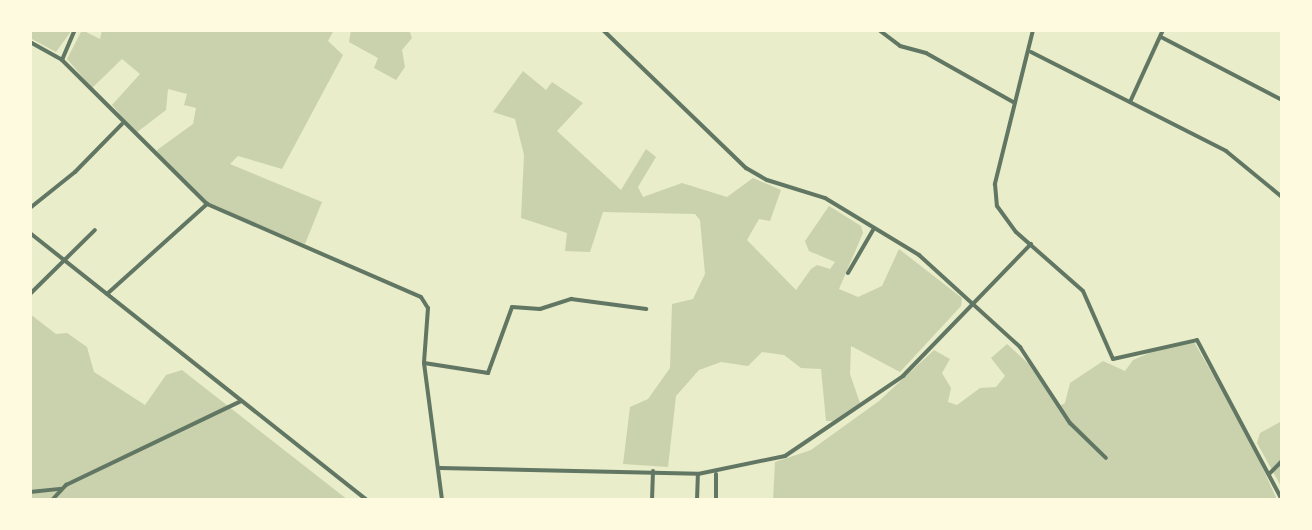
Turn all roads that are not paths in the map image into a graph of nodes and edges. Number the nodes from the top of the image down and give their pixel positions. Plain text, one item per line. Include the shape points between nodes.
1 (75, 30) edge
2 (603, 30) edge
3 (879, 30) edge
4 (1034, 30) edge
5 (1163, 30) edge
6 (1161, 37) junction
7 (30, 42) edge
8 (1031, 52) junction
9 (62, 60) junction
10 (1282, 100) edge
11 (1013, 102) junction
12 (1130, 102) junction
13 (122, 124) junction
14 (1282, 197) edge
15 (207, 204) junction
16 (30, 208) edge
17 (95, 230) dead end
18 (873, 230) junction
19 (30, 233) edge
20 (1031, 244) junction
21 (64, 260) junction
22 (848, 273) dead end
23 (30, 294) edge
24 (107, 294) junction
25 (972, 303) junction
26 (646, 309) dead end
27 (424, 363) junction
28 (241, 401) junction
29 (1106, 458) dead end
30 (1282, 461) edge
31 (440, 468) junction
32 (653, 471) junction
33 (716, 473) junction
34 (698, 474) junction
35 (1269, 474) junction
36 (60, 489) junction
37 (30, 492) edge
38 (52, 500) edge
39 (368, 500) edge
40 (442, 500) edge
41 (652, 500) edge
42 (697, 500) edge
43 (716, 500) edge
44 (1281, 500) edge

1 - 9 street
2 - 18 street via 746,168 767,180 825,198
3 - 11 street via 900,46 926,53
4 - 8 street
5 - 6 street
6 - 10 street
6 - 12 street
7 - 9 street
8 - 11 street
8 - 12 street
9 - 13 street
11 - 20 street via 994,197 1001,213
12 - 14 street via 1226,151
13 - 15 street
13 - 16 street via 75,172
15 - 24 street
15 - 27 street via 421,297 428,308
17 - 21 street
18 - 22 street
18 - 25 street via 920,255
19 - 21 street
20 - 25 street
20 - 35 street via 1083,291 1116,361 1168,343 1197,340
21 - 23 street
21 - 24 street
24 - 28 street
25 - 29 street via 1020,347 1070,423
25 - 33 street via 903,376 805,447
26 - 27 street via 571,299 540,309 512,306 488,373
27 - 31 street
28 - 36 street
28 - 39 street
30 - 35 street
31 - 32 street
31 - 40 street
32 - 34 street
32 - 41 street
33 - 34 street
33 - 43 street
34 - 42 street
35 - 44 street
36 - 37 street
36 - 38 street

